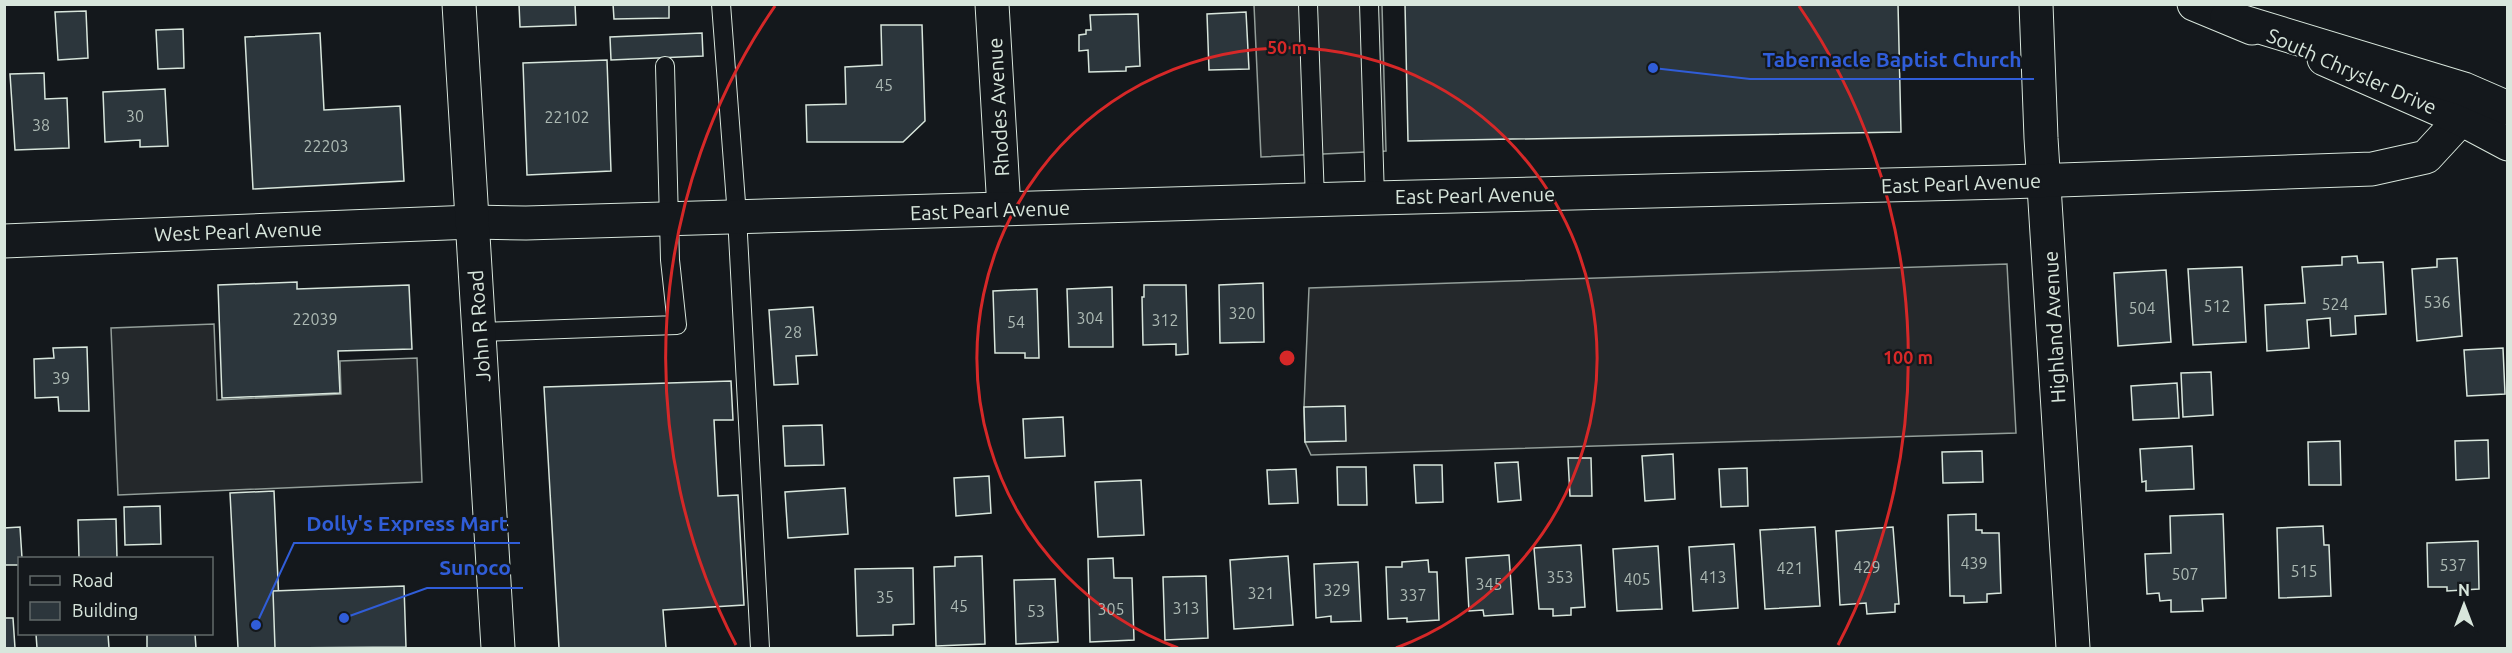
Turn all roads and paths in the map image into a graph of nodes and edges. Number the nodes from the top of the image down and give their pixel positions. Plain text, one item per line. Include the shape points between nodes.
1 (459, 4) edge
2 (721, 4) edge
3 (992, 4) edge
4 (1308, 4) edge
5 (1369, 4) edge
6 (2036, 4) edge
7 (2194, 4) edge
8 (2227, 17) junction
9 (665, 66) dead end
10 (2508, 108) edge
11 (2461, 119) junction
12 (2508, 144) edge
13 (2045, 180) junction
14 (1375, 198) junction
15 (1315, 200) junction
16 (1004, 209) junction
17 (737, 216) junction
18 (669, 218) junction
19 (472, 222) junction
20 (4, 241) edge
21 (480, 332) junction
22 (498, 648) edge
23 (760, 648) edge
24 (2073, 648) edge

1 - 19 main road, John R Road
2 - 17 lane
3 - 16 main road, Rhodes Avenue
4 - 15 lane
5 - 14 lane
6 - 13 main road, Highland Avenue
7 - 8 main road, South Chrysler Drive
8 - 10 main road via 2464,89
8 - 11 main road, South Chrysler Drive
9 - 18 lane
11 - 12 main road, South Chrysler Drive
11 - 13 main road, East Pearl Avenue via 2426,157 2372,169
13 - 14 main road, East Pearl Avenue
13 - 24 main road, Highland Avenue
14 - 15 main road, East Pearl Avenue
15 - 16 main road, East Pearl Avenue
16 - 17 main road, East Pearl Avenue
17 - 18 main road, East Pearl Avenue
17 - 23 lane
18 - 19 main road, East Pearl Avenue
18 - 21 lane via 677,324
19 - 20 main road, West Pearl Avenue
19 - 21 main road, John R Road
21 - 22 main road, John R Road

